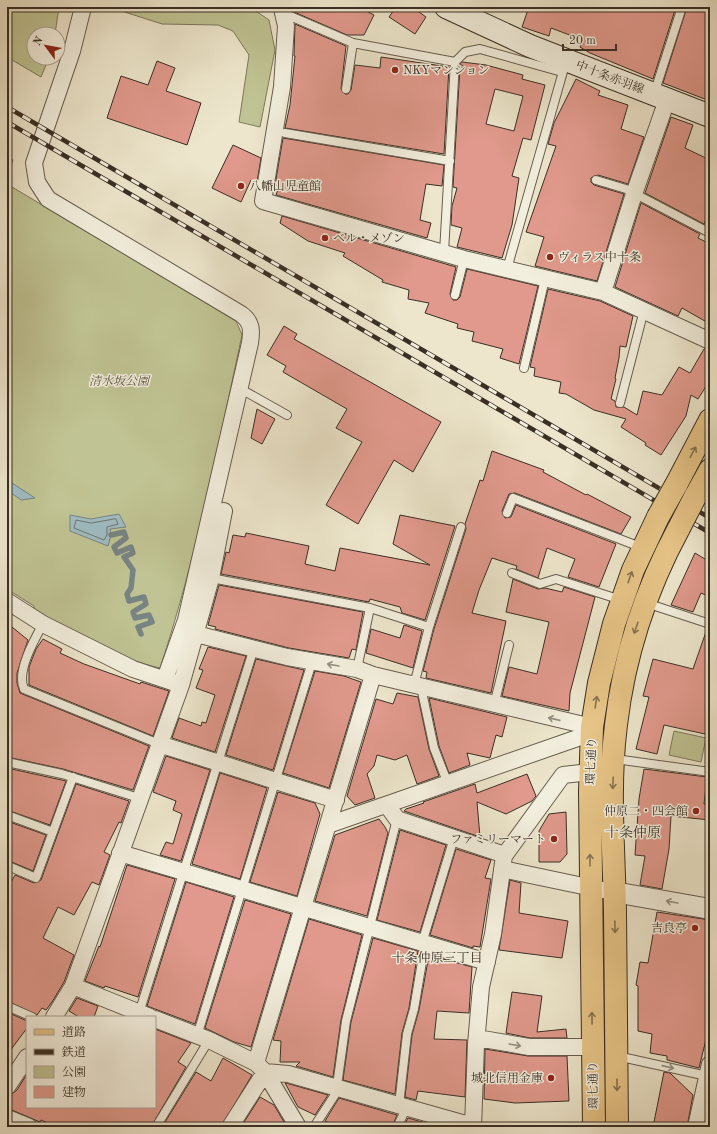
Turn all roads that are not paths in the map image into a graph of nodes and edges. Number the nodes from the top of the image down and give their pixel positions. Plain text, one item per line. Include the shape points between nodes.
1 (83, 7) edge
2 (446, 7) edge
3 (682, 7) edge
4 (283, 13) joint
5 (353, 43) junction
6 (455, 62) junction
7 (565, 67) junction
8 (346, 89) dead end
9 (660, 97) junction
10 (710, 116) edge
11 (285, 133) dead end
12 (450, 160) junction
13 (596, 180) dead end
14 (634, 194) junction
15 (710, 234) edge
16 (444, 252) junction
17 (464, 259) junction
18 (507, 269) junction
19 (545, 279) junction
20 (603, 292) junction
21 (455, 295) dead end
22 (644, 310) junction
23 (710, 341) edge
24 (524, 368) dead end
25 (239, 388) junction
26 (620, 403) dead end
27 (287, 415) dead end
28 (710, 420) edge
29 (710, 470) edge
30 (224, 511) dead end
31 (507, 513) dead end
32 (461, 527) dead end
33 (644, 548) junction
34 (512, 573) dead end
35 (210, 578) junction
36 (622, 600) junction
37 (7, 601) edge
38 (645, 603) junction
39 (370, 608) junction
40 (43, 624) junction
41 (710, 624) edge
42 (430, 626) junction
43 (196, 634) junction
44 (509, 645) dead end
45 (254, 648) junction
46 (312, 662) junction
47 (357, 669) junction
48 (373, 676) junction
49 (165, 679) junction
50 (180, 685) junction
51 (418, 686) junction
52 (494, 705) junction
53 (592, 730) junction
54 (159, 744) junction
55 (614, 759) junction
56 (7, 762) edge
57 (218, 762) junction
58 (590, 772) junction
59 (710, 772) edge
60 (73, 777) junction
61 (274, 780) junction
62 (448, 784) junction
63 (140, 798) junction
64 (336, 800) junction
65 (387, 805) junction
66 (7, 815) edge
67 (398, 819) junction
68 (328, 826) junction
69 (53, 832) junction
70 (454, 838) junction
71 (120, 853) junction
72 (504, 862) junction
73 (7, 867) edge
74 (183, 872) junction
75 (590, 888) junction
76 (243, 890) junction
77 (614, 892) junction
78 (302, 908) junction
79 (710, 909) edge
80 (371, 928) junction
81 (424, 944) junction
82 (487, 962) junction
83 (73, 986) junction
84 (7, 1006) edge
85 (145, 1015) edge
86 (30, 1016) edge
87 (55, 1016) edge
88 (156, 1019) edge
89 (203, 1038) junction
90 (477, 1038) junction
91 (592, 1047) junction
92 (616, 1056) junction
93 (26, 1058) edge
94 (260, 1068) junction
95 (709, 1070) edge
96 (7, 1087) edge
97 (336, 1088) junction
98 (706, 1102) edge
99 (403, 1106) junction
100 (7, 1118) edge
101 (473, 1126) edge
102 (29, 1127) edge
103 (156, 1127) edge
104 (230, 1127) edge
105 (298, 1127) edge
106 (314, 1127) edge
107 (397, 1127) edge
108 (594, 1127) edge
109 (617, 1127) edge
110 (696, 1127) edge

1 - 25 street via 72,51 34,163 37,182 48,199 248,319 251,334
2 - 7 main road, 中十条赤羽線
3 - 9 lane
4 - 5 lane
4 - 16 street via 286,26 282,86 264,201
5 - 6 lane
5 - 8 lane
6 - 7 lane via 465,52 480,48
6 - 12 lane
7 - 9 main road, 中十条赤羽線
7 - 18 lane
9 - 10 main road, 中十条赤羽線
9 - 14 street
11 - 12 lane
12 - 16 lane
13 - 14 lane
14 - 15 lane
14 - 20 street
16 - 17 street
17 - 18 street
17 - 21 lane
18 - 19 street
19 - 20 street
19 - 24 lane
20 - 22 street
22 - 23 street
22 - 26 lane
25 - 27 lane
25 - 49 street via 186,620
33 -> 28 main road, 環七通り, bridge
29 - 38 main road, 環七通り, bridge via 665,554
30 - 35 street
31 - 33 lane via 513,498
32 - 42 lane
36 -> 33 main road, 環七通り
34 - 36 lane via 540,584 556,579
35 - 39 lane
35 - 43 street
53 -> 36 main road, 環七通り via 599,683
37 - 40 street
38 - 41 lane
38 -> 55 main road, 環七通り via 622,680 615,726
39 - 42 lane
39 - 47 lane
40 - 49 street via 133,669
40 - 54 lane via 29,651 21,683 24,689
42 - 51 lane
43 - 45 street
43 - 50 street
44 - 52 lane
45 - 46 street
45 - 57 lane
47 -> 46 street
46 - 61 lane
47 - 48 street
48 - 51 street
48 - 64 street
49 - 50 street
50 - 54 street
51 - 52 street
51 - 62 lane via 434,748
53 -> 52 street
53 - 58 main road, 環七通り
53 - 62 street
54 - 57 street
54 - 63 street
55 - 59 lane
55 -> 77 main road, 環七通り
56 - 60 lane
57 - 61 street
57 - 74 lane
58 - 72 street via 563,775
75 -> 58 main road, 環七通り
60 - 63 lane
60 - 69 lane
61 - 64 street
61 - 76 lane
62 - 65 street
63 - 71 street
64 - 68 street
65 - 67 street
65 - 68 street
66 - 69 lane
67 - 70 street
67 - 80 lane
68 - 78 street
69 - 73 lane via 36,878
70 - 72 street
70 - 81 lane
71 - 74 street
71 - 83 street
72 - 75 street
72 - 82 street
74 - 76 street
74 - 85 lane
75 - 77 street
91 -> 75 main road, 環七通り
76 - 78 street
76 - 89 lane
79 -> 77 street
77 -> 92 main road, 環七通り
78 - 80 street
78 - 94 street
80 - 81 street
80 - 97 lane via 346,1021
81 - 82 street
81 - 99 lane via 414,1010 407,1034
82 - 90 street via 481,987
83 - 85 street
83 - 87 street
84 - 86 lane
88 - 89 street
89 - 94 street
89 - 103 lane
90 -> 91 street via 530,1047
90 - 101 street
91 - 108 main road, 環七通り
92 -> 95 lane
92 -> 109 main road, 環七通り
93 - 96 street
94 - 97 street
94 - 104 street
94 - 105 street
95 - 98 street
97 - 99 street
97 - 106 lane via 336,1093
98 - 110 street
99 - 101 street
99 - 107 lane
100 - 102 street

